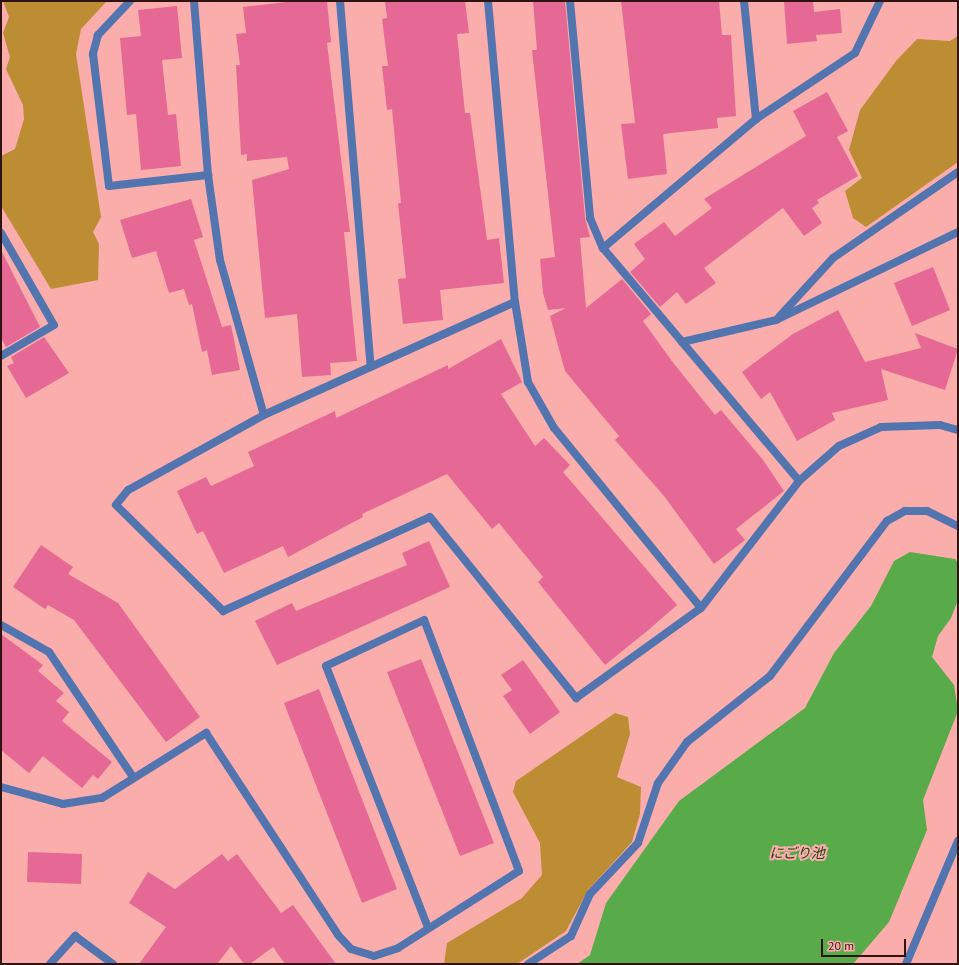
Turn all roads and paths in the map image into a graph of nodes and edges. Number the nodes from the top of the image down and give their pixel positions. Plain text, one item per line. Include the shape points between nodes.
1 (130, 1) edge
2 (194, 1) edge
3 (340, 1) edge
4 (488, 1) edge
5 (570, 1) edge
6 (744, 1) edge
7 (880, 1) edge
8 (756, 119) junction
9 (958, 172) edge
10 (208, 175) junction
11 (958, 232) edge
12 (1, 233) edge
13 (603, 248) junction
14 (515, 302) junction
15 (776, 320) junction
16 (682, 342) junction
17 (1, 356) edge
18 (371, 367) junction
19 (264, 415) junction
20 (958, 430) edge
21 (799, 481) junction
22 (958, 526) edge
23 (701, 608) junction
24 (1, 625) edge
25 (133, 777) junction
26 (1, 786) edge
27 (958, 841) edge
28 (428, 927) junction
29 (50, 964) edge
30 (113, 964) edge
31 (528, 964) edge
32 (906, 964) edge

1 - 10 street via 98,35 93,54 109,186
2 - 10 street
3 - 18 street
4 - 14 street
5 - 13 street via 590,218
6 - 8 street
7 - 8 street via 855,52
8 - 13 street
9 - 15 street via 833,258
10 - 19 street via 220,260
11 - 15 street
12 - 17 street via 54,326
13 - 16 street
14 - 18 street
14 - 23 street via 528,382 554,428
15 - 16 street
16 - 21 street
18 - 19 street
19 - 23 street via 128,490 116,505 223,612 430,517 576,698
20 - 21 street via 940,425 881,427 839,446
21 - 23 street
22 - 31 street via 927,511 905,511 887,521 770,676 687,742 658,783 638,843 590,894 571,936
24 - 25 street via 49,652
25 - 26 street via 102,798 63,804
25 - 28 street via 206,733 338,935 351,949 374,956 398,948
27 - 32 street
28 - 28 street via 519,871 424,620 326,666
29 - 30 street via 75,936

